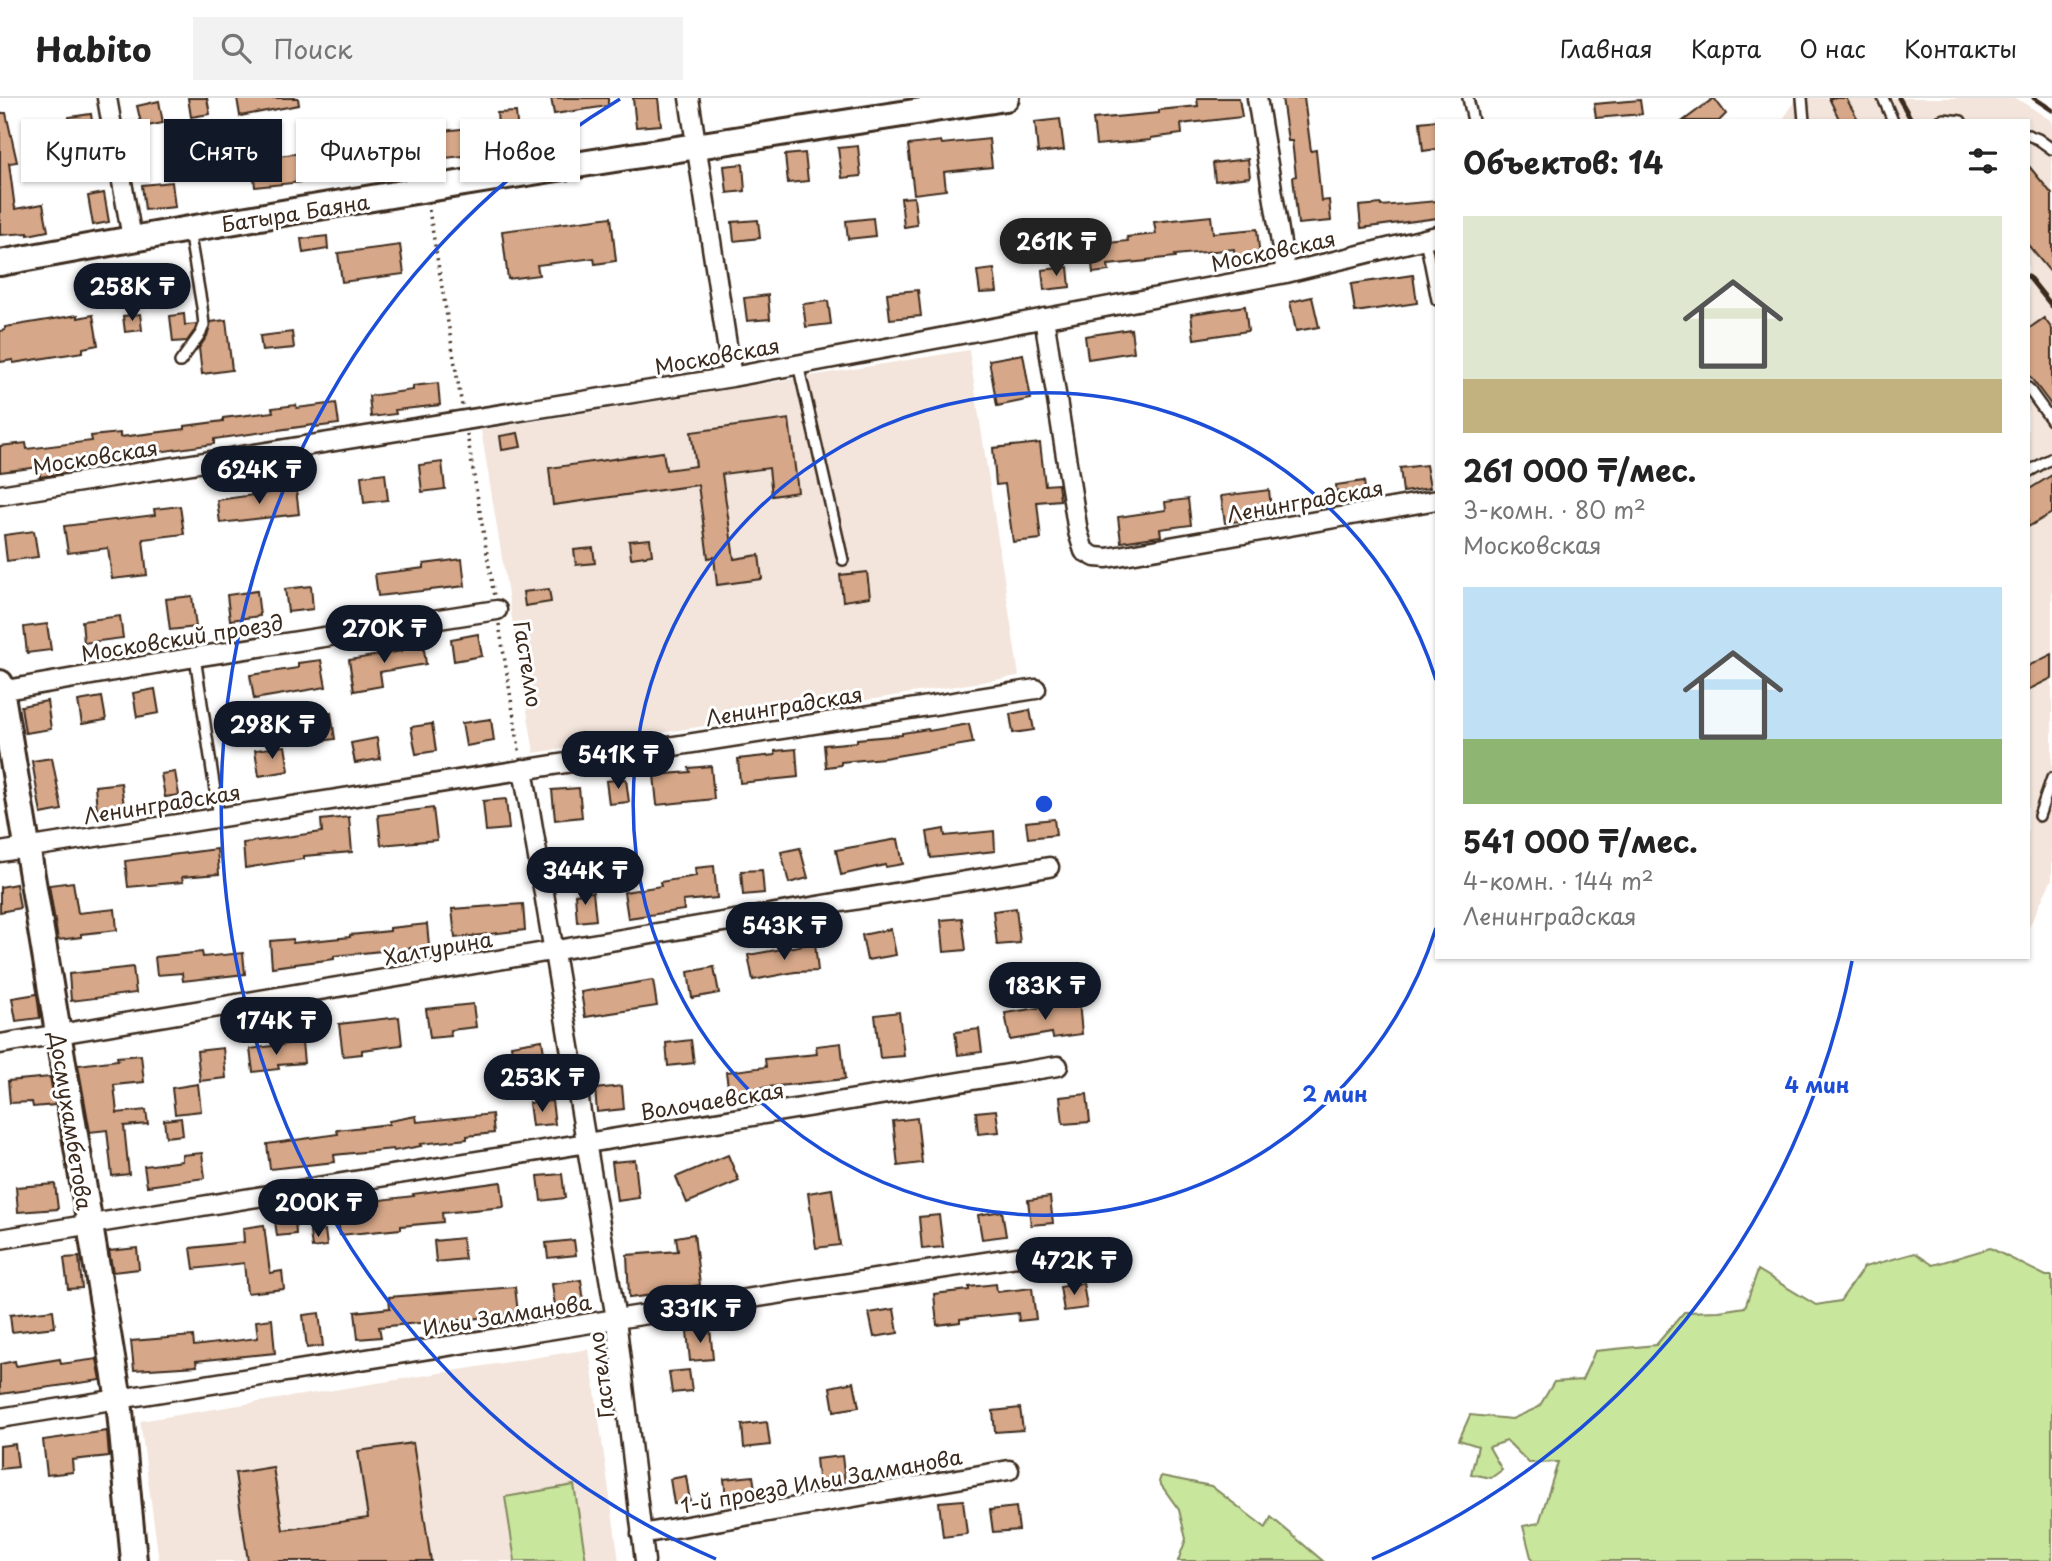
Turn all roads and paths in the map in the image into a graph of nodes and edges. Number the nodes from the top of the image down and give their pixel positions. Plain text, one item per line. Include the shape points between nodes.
1 (107, 98) edge
2 (689, 98) edge
3 (1006, 98) edge
4 (1257, 98) edge
5 (1468, 98) edge
6 (1802, 98) edge
7 (1883, 98) edge
8 (1473, 119) edge
9 (1804, 119) edge
10 (1892, 119) edge
11 (2030, 136) edge
12 (697, 146) junction
13 (2052, 149) edge
14 (426, 191) junction
15 (189, 229) junction
16 (1431, 238) edge
17 (132, 239) junction
18 (0, 263) edge
19 (1286, 272) junction
20 (1435, 279) edge
21 (1044, 318) junction
22 (180, 362) dead end
23 (798, 364) junction
24 (732, 377) junction
25 (2030, 391) edge
26 (465, 420) junction
27 (2052, 421) edge
28 (2052, 458) edge
29 (2030, 471) edge
30 (0, 495) edge
31 (1435, 500) edge
32 (843, 560) dead end
33 (497, 610) junction
34 (195, 657) junction
35 (0, 688) edge
36 (1036, 689) dead end
37 (523, 769) junction
38 (2052, 778) edge
39 (2039, 816) dead end
40 (219, 817) junction
41 (27, 847) junction
42 (0, 852) edge
43 (1049, 867) dead end
44 (554, 950) junction
45 (57, 1034) junction
46 (0, 1044) edge
47 (1058, 1066) dead end
48 (586, 1143) junction
49 (89, 1224) junction
50 (0, 1239) edge
51 (1063, 1250) dead end
52 (616, 1319) junction
53 (119, 1400) junction
54 (0, 1418) edge
55 (1009, 1470) dead end
56 (641, 1534) junction
57 (134, 1561) edge
58 (645, 1561) edge

1 - 17 street
2 - 12 street
3 - 12 street, Батыра Баяна
4 - 19 street
5 - 8 lane
6 - 9 lane
7 - 10 lane
11 - 13 lane
12 - 14 street, Батыра Баяна
12 - 24 street
14 - 15 street, Батыра Баяна
14 - 26 path, Гастелло
15 - 17 street, Батыра Баяна
15 - 22 lane via 204,325
16 - 19 street, Московская
16 - 20 lane
17 - 18 street, Батыра Баяна
19 - 21 street, Московская
21 - 23 street, Московская
21 - 31 street, Ленинградская via 1078,531 1084,551 1095,557
23 - 24 street, Московская
23 - 32 lane
24 - 26 street, Московская
25 - 27 lane
26 - 30 street, Московская
26 - 33 path, Гастелло
28 - 29 lane
33 - 34 street, Московский проезд
33 - 37 path, Гастелло
34 - 35 street, Московский проезд
34 - 40 lane
35 - 41 street, Досмухамбетова
36 - 37 street, Ленинградская
37 - 40 street, Ленинградская
37 - 44 street, Гастелло
38 - 39 lane
40 - 41 street, Ленинградская
41 - 42 street, Ленинградская
41 - 45 street, Досмухамбетова
43 - 44 street, Халтурина
44 - 45 street, Халтурина
44 - 48 street, Гастелло
45 - 46 street, Халтурина
45 - 49 street, Досмухамбетова
47 - 48 street, Волочаевская
48 - 49 street, Волочаевская
48 - 52 street, Гастелло
49 - 50 street, Волочаевская
49 - 53 street, Досмухамбетова
51 - 52 street, Ильи Залманова
52 - 53 street, Ильи Залманова
52 - 56 street, Гастелло
53 - 54 street, Ильи Залманова
53 - 57 street, Досмухамбетова
55 - 56 street, 1-й проезд Ильи Залманова
56 - 58 street, Гастелло

